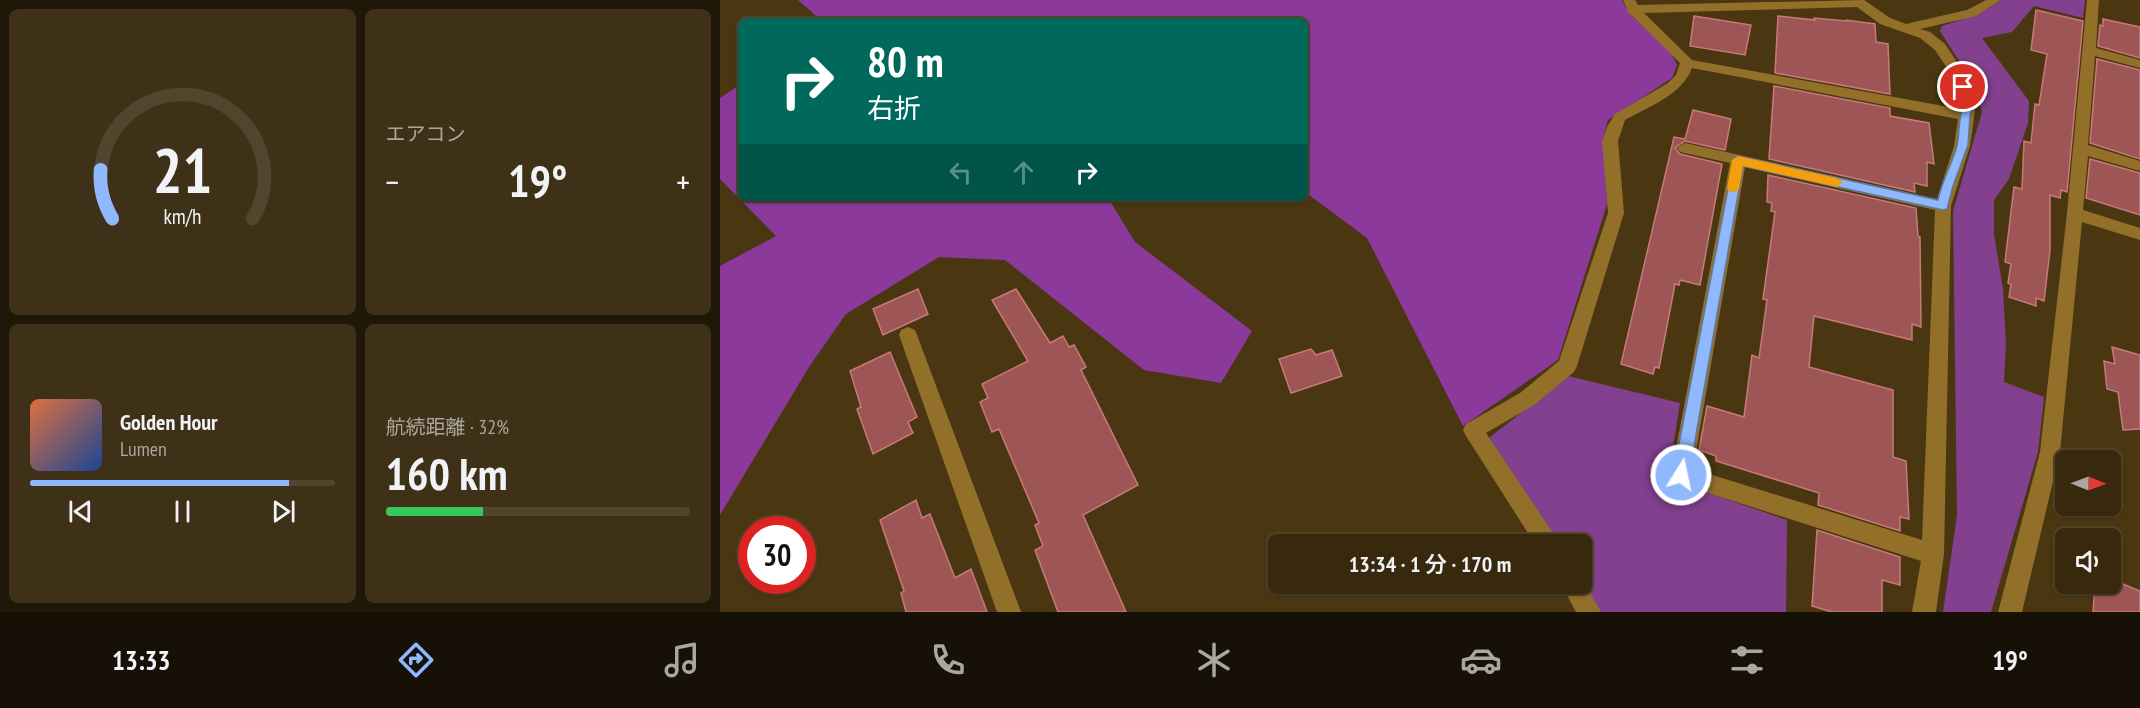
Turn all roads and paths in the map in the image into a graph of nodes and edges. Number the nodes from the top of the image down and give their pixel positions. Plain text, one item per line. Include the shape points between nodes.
1 (1995, 0) edge
2 (2093, 0) edge
3 (1857, 2) edge
4 (1631, 4) edge
5 (1905, 28) junction
6 (2090, 51) junction
7 (1687, 63) junction
8 (2140, 64) edge
9 (1965, 115) junction
10 (1685, 148) dead end
11 (2080, 148) junction
12 (1738, 160) junction
13 (2140, 166) edge
14 (1943, 206) junction
15 (2076, 213) junction
16 (2140, 234) edge
17 (908, 335) dead end
18 (1541, 534) edge
19 (1933, 554) junction
20 (1578, 594) edge
21 (1009, 612) edge
22 (1589, 612) edge
23 (1924, 612) edge
24 (2010, 612) edge

1 - 5 street via 1971,13
2 - 6 street
3 - 4 street
3 - 5 street via 1885,21
4 - 7 street
5 - 9 street via 1925,35 1940,47 1956,71 1969,103
6 - 8 street
6 - 11 street
7 - 9 street
7 - 18 street via 1673,86 1620,117 1614,127 1610,141 1616,213 1567,366 1527,399 1473,430
9 - 14 street via 1962,145
10 - 12 street
11 - 13 street
11 - 15 street
12 - 14 street
12 - 19 street via 1681,475
14 - 19 street
15 - 16 street
15 - 24 street via 2050,452
17 - 21 street
19 - 23 street
20 - 22 street

